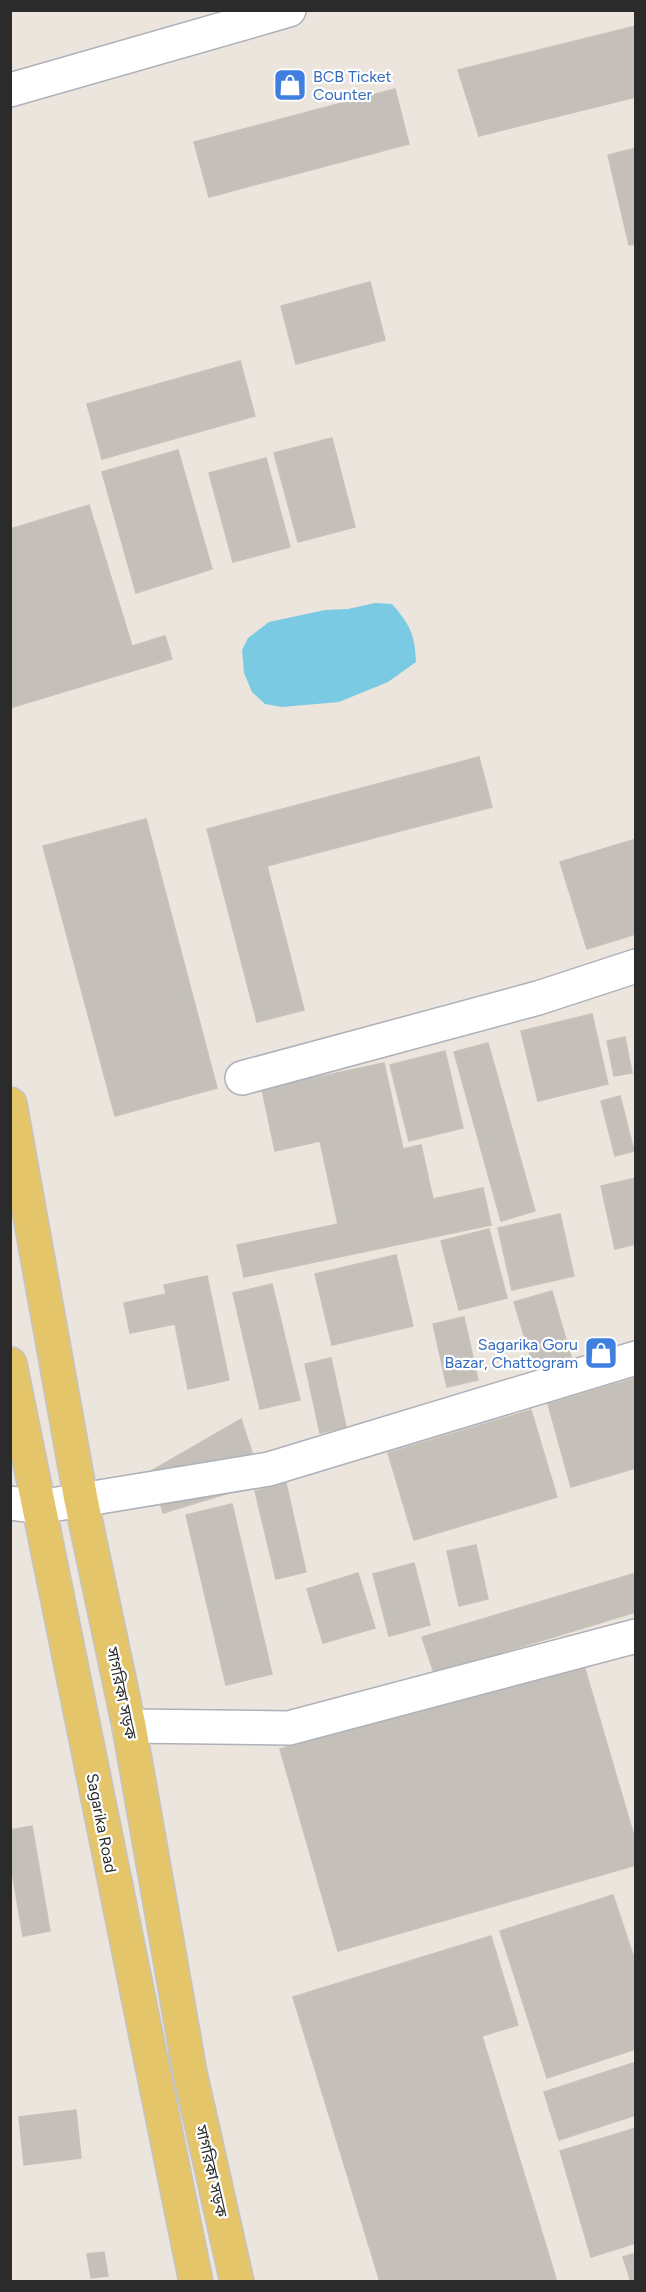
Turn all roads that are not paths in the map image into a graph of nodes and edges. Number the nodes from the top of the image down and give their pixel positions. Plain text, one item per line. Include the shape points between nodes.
1 (289, 10) edge
2 (10, 90) edge
3 (636, 966) edge
4 (242, 1078) dead end
5 (10, 1104) edge
6 (636, 1358) edge
7 (10, 1364) edge
8 (81, 1500) junction
9 (25, 1505) edge
10 (636, 1636) edge
11 (129, 1726) junction
12 (196, 2282) edge
13 (237, 2282) edge

1 - 2 street
3 - 4 street via 538,998
5 - 8 main road, সাগরিকা সড়ক
6 - 8 street via 269,1469
7 - 9 main road, Sagarika Road
8 - 9 street
8 - 11 main road, সাগরিকা সড়ক
9 - 12 main road, Sagarika Road
10 - 11 street via 289,1728
11 - 13 main road, সাগরিকা সড়ক via 190,2073

